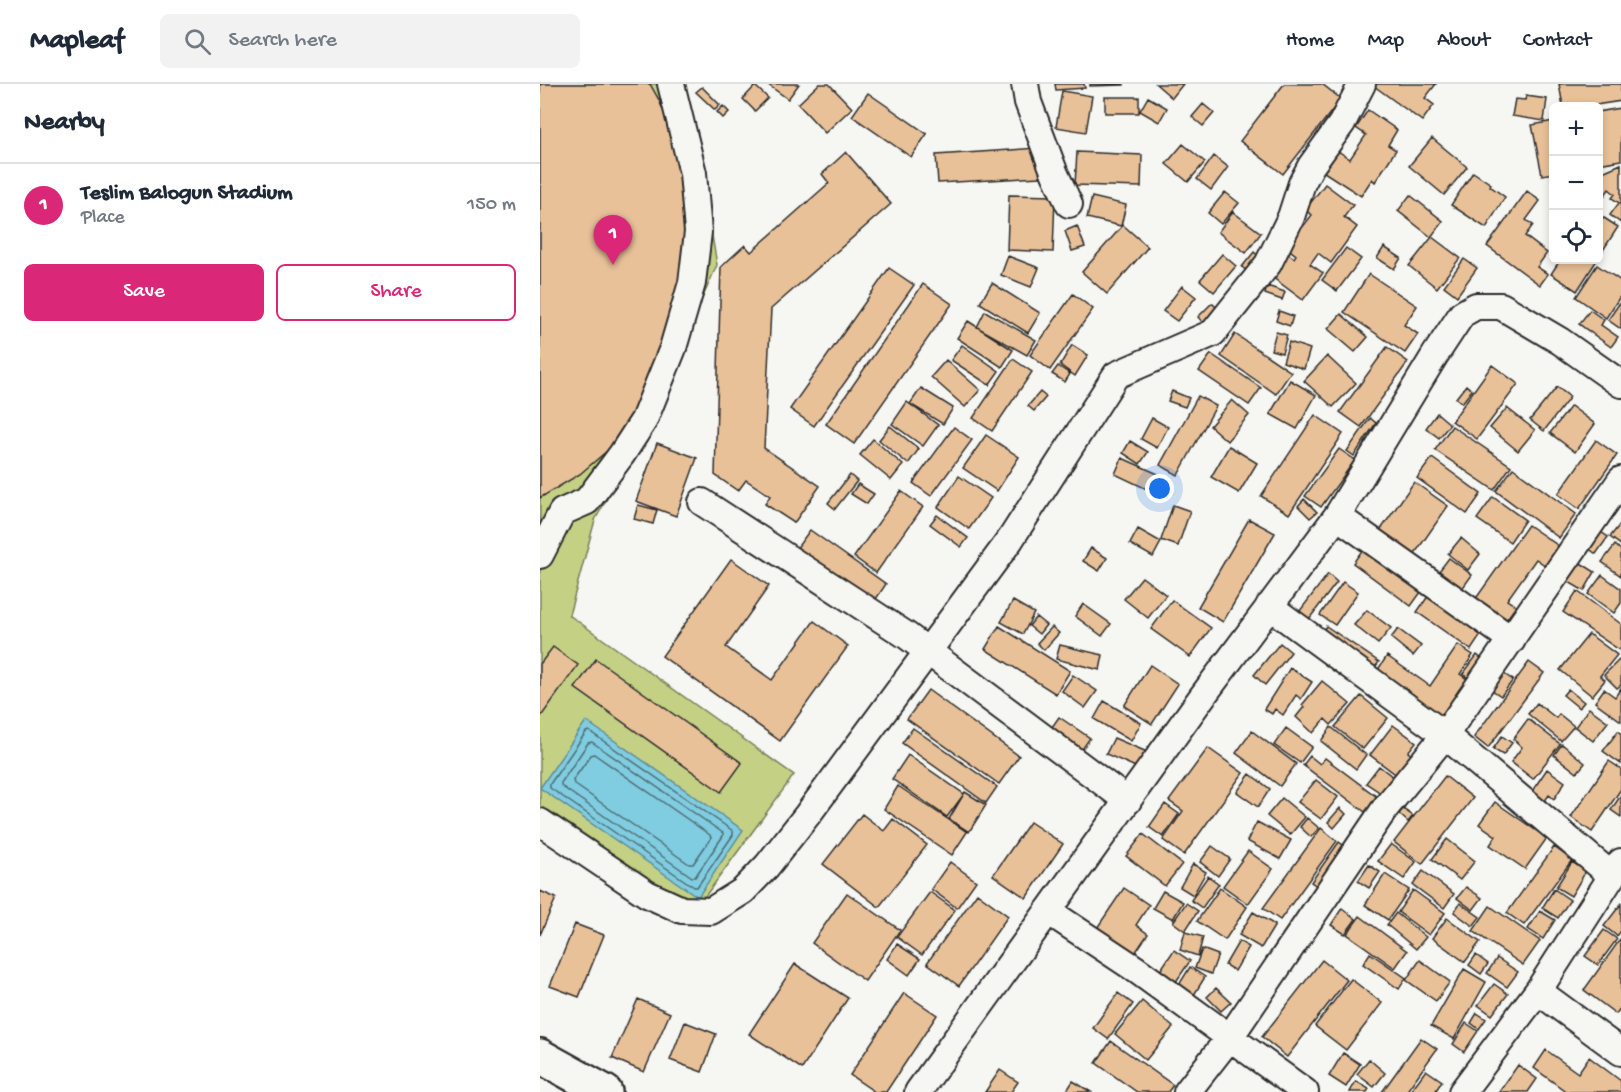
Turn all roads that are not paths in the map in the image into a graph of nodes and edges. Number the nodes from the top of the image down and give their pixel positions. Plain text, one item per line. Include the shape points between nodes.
1 (671, 84) edge
2 (1025, 84) edge
3 (1362, 84) edge
4 (1069, 204) dead end
5 (1621, 384) edge
6 (1621, 480) edge
7 (702, 502) dead end
8 (1337, 516) junction
9 (540, 555) edge
10 (1269, 606) junction
11 (1512, 640) junction
12 (927, 650) junction
13 (1445, 735) junction
14 (1128, 801) junction
15 (540, 822) edge
16 (1616, 868) edge
17 (1048, 911) junction
18 (1538, 990) junction
19 (1230, 1037) junction
20 (1621, 1052) edge
21 (540, 1056) edge
22 (540, 1061) edge
23 (540, 1074) edge
24 (566, 1092) edge
25 (578, 1092) edge
26 (606, 1092) edge
27 (918, 1092) edge
28 (1187, 1092) edge
29 (1305, 1092) edge
30 (1462, 1092) edge

1 - 9 street via 693,172 698,232 692,283 673,348 644,420 587,501 562,512
2 - 4 street via 1028,102
3 - 12 street via 1342,123 1302,183 1291,217 1268,264 1214,333 1116,375 1010,540
5 - 8 street via 1502,306 1476,306 1462,314
6 - 11 street
7 - 12 street
8 - 10 street
8 - 11 street
10 - 13 street
10 - 14 street
11 - 13 street
12 - 14 street
12 - 15 street via 767,866 743,891 711,911 682,909 647,894
13 - 16 street
13 - 19 street via 1386,807
14 - 17 street
16 - 18 street
17 - 19 street
17 - 27 street
18 - 20 street
18 - 30 street
19 - 28 street
19 - 29 street
21 - 26 highway
22 - 25 highway
23 - 24 highway

